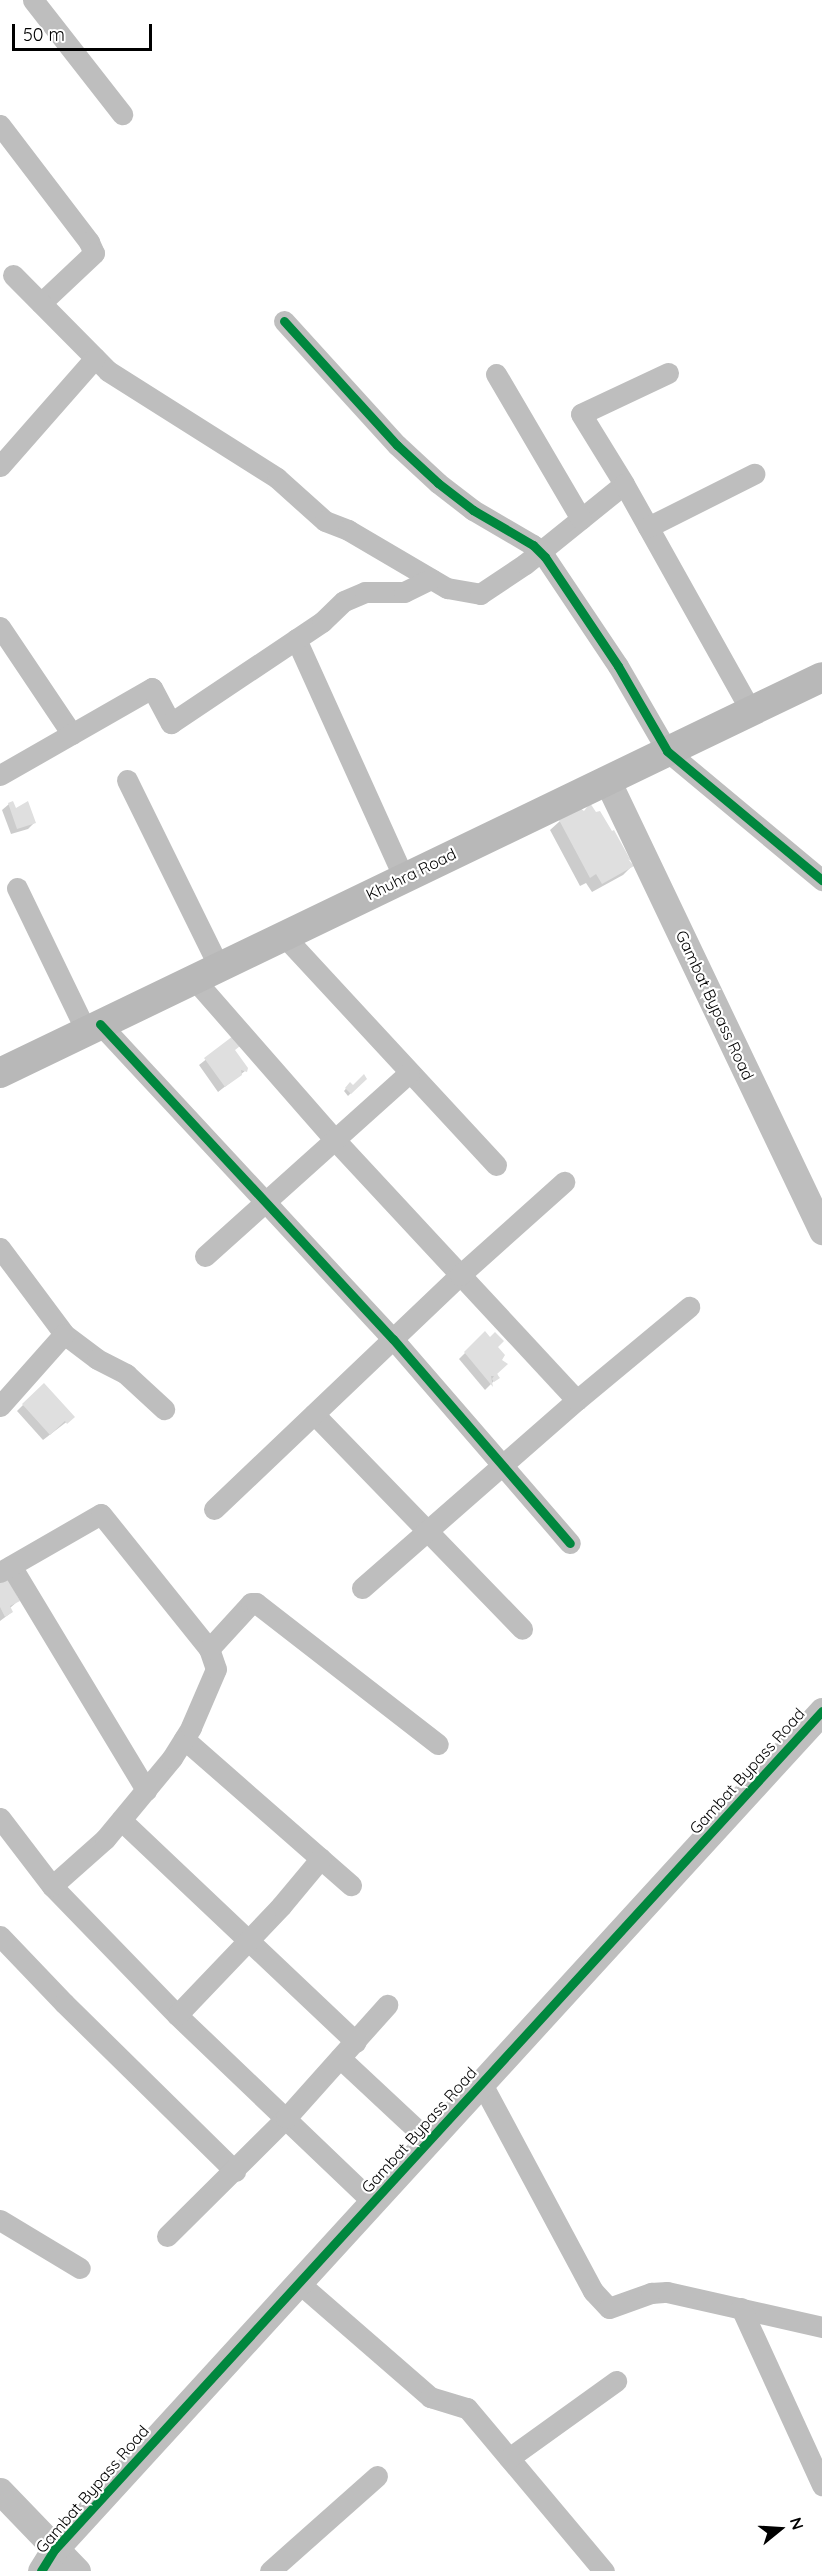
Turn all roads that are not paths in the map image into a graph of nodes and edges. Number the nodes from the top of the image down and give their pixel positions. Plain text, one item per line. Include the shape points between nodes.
1 (33, 0) edge
2 (122, 114) dead end
3 (0, 124) edge
4 (13, 275) dead end
5 (41, 303) junction
6 (284, 321) dead end
7 (95, 358) junction
8 (668, 373) dead end
9 (496, 374) dead end
10 (0, 465) edge
11 (754, 474) dead end
12 (624, 484) junction
13 (581, 519) junction
14 (648, 527) junction
15 (540, 552) junction
16 (431, 579) junction
17 (0, 627) edge
18 (296, 639) junction
19 (822, 677) edge
20 (751, 711) junction
21 (72, 734) junction
22 (667, 751) junction
23 (0, 775) edge
24 (127, 780) dead end
25 (607, 780) junction
26 (404, 878) junction
27 (822, 880) edge
28 (17, 888) dead end
29 (284, 936) junction
30 (206, 973) junction
31 (93, 1028) junction
32 (0, 1073) edge
33 (409, 1073) junction
34 (334, 1140) junction
35 (496, 1165) dead end
36 (564, 1182) dead end
37 (264, 1203) junction
38 (822, 1231) edge
39 (0, 1248) edge
40 (205, 1256) dead end
41 (460, 1275) junction
42 (688, 1307) dead end
43 (64, 1334) junction
44 (393, 1339) junction
45 (576, 1400) junction
46 (0, 1406) edge
47 (164, 1409) dead end
48 (314, 1414) junction
49 (501, 1466) junction
50 (214, 1509) dead end
51 (427, 1530) junction
52 (570, 1543) dead end
53 (6, 1569) edge
54 (362, 1588) dead end
55 (522, 1629) dead end
56 (209, 1650) junction
57 (822, 1711) edge
58 (184, 1739) junction
59 (438, 1744) dead end
60 (146, 1790) junction
61 (0, 1818) edge
62 (121, 1820) junction
63 (321, 1858) junction
64 (351, 1885) dead end
65 (52, 1886) junction
66 (0, 1936) edge
67 (249, 1940) junction
68 (387, 2005) dead end
69 (177, 2015) junction
70 (356, 2042) junction
71 (340, 2058) junction
72 (482, 2084) junction
73 (286, 2118) junction
74 (429, 2142) junction
75 (235, 2171) junction
76 (373, 2202) junction
77 (0, 2220) edge
78 (167, 2236) dead end
79 (80, 2268) dead end
80 (299, 2283) junction
81 (741, 2308) junction
82 (822, 2327) edge
83 (616, 2381) dead end
84 (509, 2458) junction
85 (377, 2476) dead end
86 (822, 2485) edge
87 (0, 2492) edge
88 (48, 2560) edge
89 (77, 2571) edge
90 (270, 2571) edge
91 (604, 2571) edge

1 - 2 street
3 - 5 street via 94,253
4 - 5 street
5 - 7 street
6 - 15 street via 397,445 438,483
7 - 10 street
7 - 16 street via 108,371 278,478 325,521
8 - 12 street via 581,414
9 - 13 street
11 - 14 street
12 - 13 street
12 - 14 street
13 - 15 street
14 - 20 street
15 - 16 street via 480,594 447,588
15 - 22 street via 618,666
16 - 18 street via 404,592 365,592 344,601
17 - 21 street
18 - 21 street via 171,723 152,688
18 - 26 street
19 - 20 main road, Khuhra Road
20 - 22 main road, Khuhra Road
21 - 23 street
22 - 25 main road, Khuhra Road
22 - 27 street
24 - 30 street
25 - 26 main road, Khuhra Road
25 - 38 street, Gambat Bypass Road
26 - 29 main road, Khuhra Road
28 - 31 street
29 - 30 main road, Khuhra Road
29 - 33 street
30 - 31 main road, Khuhra Road
30 - 34 street
31 - 32 main road, Khuhra Road
31 - 37 street
33 - 34 street
33 - 35 street
34 - 37 street
34 - 41 street
36 - 41 street
37 - 40 street
37 - 44 street
39 - 43 street
41 - 44 street
41 - 45 street
42 - 45 street
43 - 46 street
43 - 47 street via 97,1359 126,1374
44 - 48 street
44 - 49 street
45 - 49 street
48 - 50 street
48 - 51 street
49 - 51 street
49 - 52 street
51 - 54 street
51 - 55 street
53 - 56 street via 101,1514
53 - 60 street
56 - 58 street via 216,1669
56 - 59 street via 244,1609 256,1603
57 - 72 street, Gambat Bypass Road
58 - 60 street
58 - 63 street
60 - 62 street
61 - 65 street
62 - 65 street
62 - 67 street
63 - 64 street
63 - 67 street
65 - 69 street
66 - 75 street
67 - 69 street
67 - 70 street
68 - 70 street
69 - 73 street
70 - 71 street
71 - 73 street
71 - 74 street
72 - 74 street, Gambat Bypass Road
72 - 81 street via 593,2291 604,2304 609,2307 651,2293 667,2292
73 - 75 street
73 - 76 street
74 - 76 street, Gambat Bypass Road
75 - 78 street
76 - 80 street, Gambat Bypass Road
77 - 79 street
80 - 84 street via 430,2397 467,2408
80 - 88 street, Gambat Bypass Road
81 - 82 street
81 - 86 street
83 - 84 street
84 - 91 street
85 - 90 street
87 - 88 street
88 - 89 street

